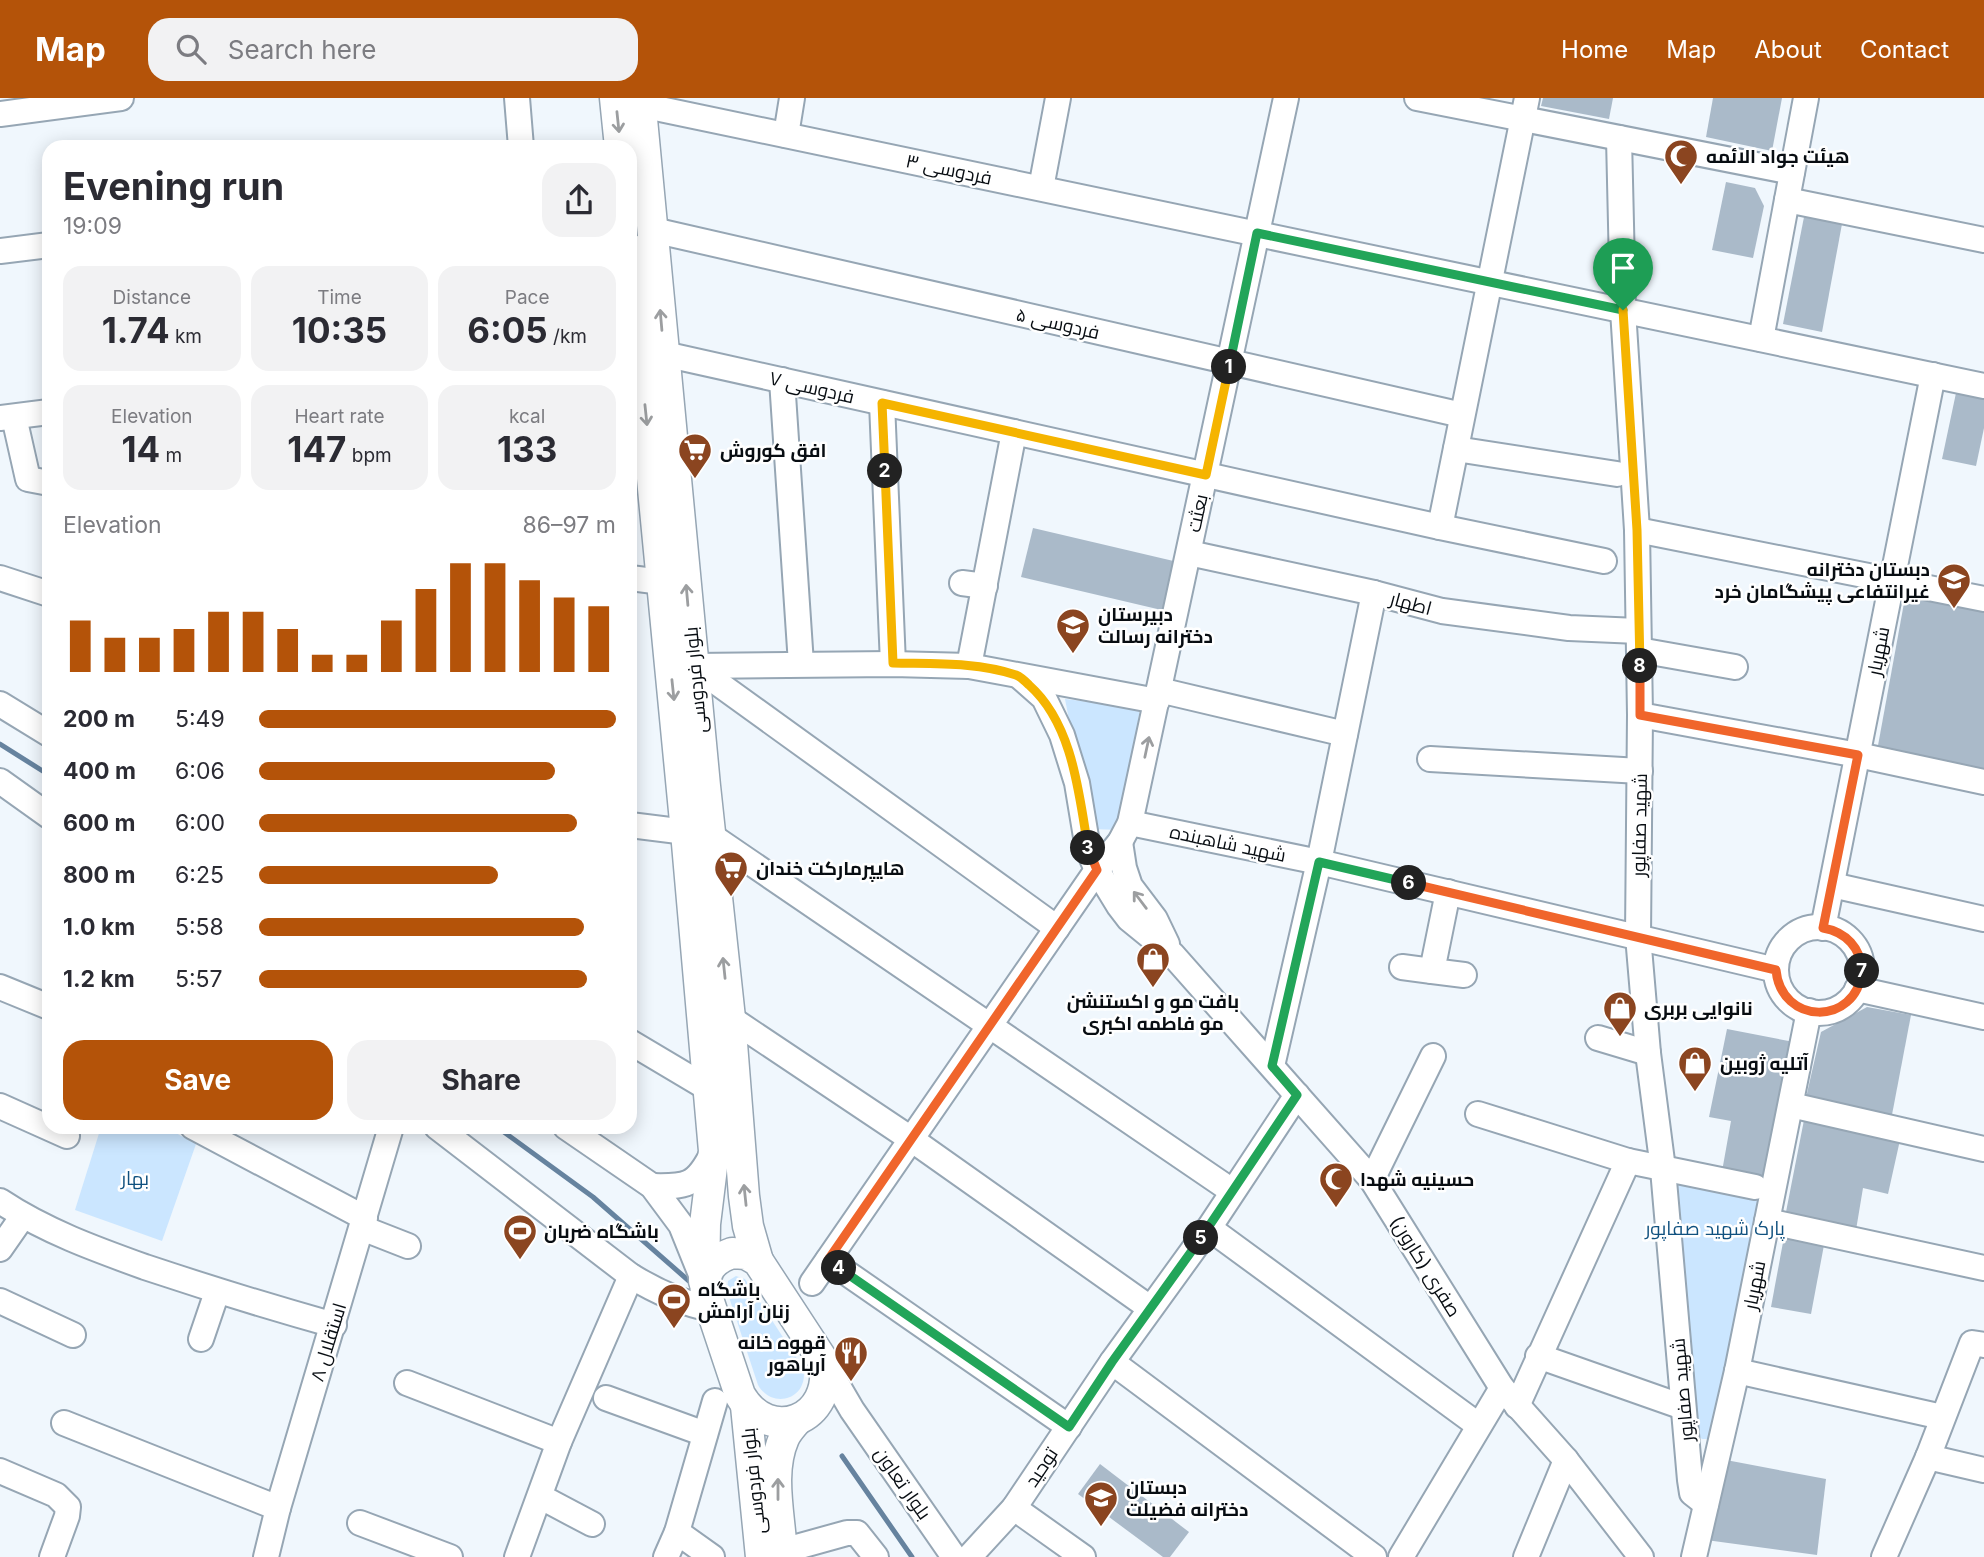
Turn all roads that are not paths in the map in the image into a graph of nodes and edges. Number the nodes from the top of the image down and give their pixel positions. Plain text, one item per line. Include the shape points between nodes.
1 (121, 98) edge
2 (517, 98) edge
3 (792, 98) edge
4 (1058, 98) edge
5 (1286, 98) edge
6 (1417, 98) edge
7 (1806, 98) edge
8 (632, 100) edge
9 (1525, 108) edge
10 (0, 114) edge
11 (786, 135) junction
12 (1619, 138) junction
13 (520, 140) edge
14 (622, 140) edge
15 (1792, 172) junction
16 (1041, 188) junction
17 (1787, 200) junction
18 (653, 230) junction
19 (1257, 233) junction
20 (1984, 240) edge
21 (42, 246) edge
22 (0, 251) edge
23 (1490, 282) junction
24 (1623, 310) junction
25 (1761, 339) junction
26 (664, 354) junction
27 (637, 361) edge
28 (1230, 362) junction
29 (1933, 375) junction
30 (782, 380) junction
31 (1984, 386) edge
32 (882, 403) junction
33 (42, 413) edge
34 (1462, 415) junction
35 (7, 418) edge
36 (1014, 432) junction
37 (1456, 449) junction
38 (1617, 474) dead end
39 (1206, 475) junction
40 (42, 482) edge
41 (1440, 527) junction
42 (1637, 530) junction
43 (1189, 552) junction
44 (1604, 561) dead end
45 (0, 578) edge
46 (637, 579) edge
47 (1892, 581) junction
48 (662, 582) junction
49 (42, 592) edge
50 (1374, 593) junction
51 (1984, 599) edge
52 (1638, 640) junction
53 (893, 663) junction
54 (801, 664) junction
55 (694, 666) junction
56 (969, 666) junction
57 (1735, 667) dead end
58 (1019, 676) junction
59 (1068, 685) junction
60 (1158, 695) junction
61 (0, 704) edge
62 (1049, 708) junction
63 (1640, 715) junction
64 (42, 730) edge
65 (1345, 734) junction
66 (1858, 755) junction
67 (1430, 759) dead end
68 (1640, 771) junction
69 (0, 781) edge
70 (1984, 782) edge
71 (42, 811) edge
72 (637, 826) edge
73 (1125, 832) junction
74 (698, 834) junction
75 (1319, 862) junction
76 (1097, 870) junction
77 (1832, 885) junction
78 (1448, 892) junction
79 (1984, 919) edge
80 (1057, 928) junction
81 (1823, 928) junction
82 (1638, 936) junction
83 (1171, 954) junction
84 (1402, 967) dead end
85 (1776, 970) junction
86 (1432, 971) junction
87 (1464, 975) dead end
88 (0, 987) edge
89 (1857, 989) junction
90 (42, 1004) edge
91 (1809, 1012) junction
92 (1984, 1017) edge
93 (730, 1018) junction
94 (990, 1025) junction
95 (1598, 1038) dead end
96 (637, 1046) edge
97 (1648, 1053) junction
98 (1433, 1056) dead end
99 (1272, 1066) junction
100 (709, 1089) junction
101 (1297, 1095) junction
102 (1791, 1105) junction
103 (0, 1106) edge
104 (1478, 1114) dead end
105 (42, 1125) edge
106 (63, 1134) edge
107 (205, 1134) edge
108 (389, 1134) edge
109 (446, 1134) edge
110 (576, 1134) edge
111 (67, 1136) dead end
112 (911, 1139) junction
113 (1984, 1149) edge
114 (714, 1151) junction
115 (1628, 1161) junction
116 (1663, 1169) junction
117 (1373, 1180) junction
118 (652, 1186) junction
119 (1755, 1187) dead end
120 (1232, 1191) junction
121 (0, 1201) edge
122 (23, 1216) junction
123 (1767, 1221) junction
124 (364, 1223) junction
125 (1209, 1228) junction
126 (408, 1246) dead end
127 (0, 1249) edge
128 (828, 1260) junction
129 (758, 1261) junction
130 (1984, 1268) edge
131 (631, 1276) junction
132 (812, 1283) dead end
133 (217, 1292) junction
134 (708, 1295) junction
135 (0, 1301) edge
136 (1150, 1308) junction
137 (334, 1325) junction
138 (73, 1335) dead end
139 (201, 1339) dead end
140 (1978, 1344) edge
141 (1538, 1356) junction
142 (824, 1362) junction
143 (1112, 1362) junction
144 (1737, 1371) junction
145 (407, 1383) dead end
146 (1509, 1397) junction
147 (606, 1398) dead end
148 (715, 1401) dead end
149 (746, 1406) junction
150 (1683, 1407) junction
151 (852, 1410) junction
152 (803, 1416) junction
153 (1942, 1417) junction
154 (64, 1423) dead end
155 (1478, 1425) junction
156 (1069, 1427) junction
157 (705, 1434) junction
158 (559, 1442) junction
159 (1928, 1457) junction
160 (1566, 1460) junction
161 (1984, 1470) edge
162 (0, 1471) edge
163 (541, 1497) junction
164 (1706, 1504) junction
165 (278, 1507) junction
166 (1014, 1508) junction
167 (360, 1523) dead end
168 (592, 1524) dead end
169 (677, 1532) junction
170 (775, 1555) edge
171 (52, 1557) edge
172 (265, 1557) edge
173 (450, 1557) edge
174 (517, 1557) edge
175 (666, 1557) edge
176 (712, 1557) edge
177 (876, 1557) edge
178 (954, 1557) edge
179 (969, 1557) edge
180 (1083, 1557) edge
181 (1374, 1557) edge
182 (1401, 1557) edge
183 (1526, 1557) edge
184 (1641, 1557) edge
185 (1694, 1557) edge
186 (1884, 1557) edge

1 - 10 street
2 - 13 street
3 - 11 street
4 - 16 street
5 - 19 street, بعثت
6 - 9 street
7 - 15 street
8 - 11 street, فردوسی ۳
8 -> 14 main road
8 - 18 main road, بلوار فردوسی
9 - 12 street
9 - 23 street
11 - 16 street, فردوسی ۳
12 - 15 street
12 - 24 street, شهید صفاپور
15 - 17 street
16 - 19 street, فردوسی ۳
17 - 20 street
17 - 25 street
26 -> 18 main road, بلوار فردوسی
18 - 28 street, فردوسی ۵
19 - 23 street, فردوسی ۳
19 - 28 street, بعثت
21 - 22 street
23 - 24 street, فردوسی ۳
23 - 34 street
24 - 25 street, فردوسی ۳
24 - 42 street, شهید صفاپور
25 - 29 street, فردوسی ۳
26 - 30 street, فردوسی ۷
55 -> 26 main road, بلوار فردوسی
27 -> 48 main road, بلوار فردوسی
28 - 34 street, فردوسی ۵
28 - 39 street, بعثت
29 - 31 street, فردوسی ۳
29 - 47 street, شهریار
30 - 32 street, فردوسی ۷
30 - 54 street
32 - 36 street, فردوسی ۷
32 - 53 street
33 - 35 street
34 - 37 street
35 - 40 street via 28,479
36 - 39 street, فردوسی ۷
36 - 56 street via 973,584
37 - 38 street
37 - 41 street
39 - 41 street, فردوسی ۷
39 - 43 street, بعثت
41 - 44 street, فردوسی ۷
42 - 47 street
42 - 52 street, شهید صفاپور
43 - 50 street, اطهار
43 - 60 street, بعثت
45 - 49 street
46 - 48 street
47 - 51 street
47 - 66 street, شهریار
48 -> 74 main road, بلوار فردوسی
50 - 52 street, اطهار via 1442,611
50 - 65 street
52 - 57 street, اطهار
52 - 63 street, شهید صفاپور
53 - 54 street
53 - 56 street
54 - 55 street
55 - 74 main road, بلوار فردوسی
55 - 80 street
56 - 58 street
58 - 59 street
58 - 62 street
59 - 60 street
59 - 62 street
60 - 65 street
73 -> 60 street, بعثت via 1138,793
61 - 64 street
62 - 76 street via 1077,783 1088,849
63 - 66 street
63 - 68 street, شهید صفاپور
65 - 75 street
66 - 70 street
66 - 77 street, شهریار
67 - 68 street
68 - 82 street, شهید صفاپور
69 - 71 street
72 - 74 street
73 - 75 street, شهید شاهبنده
73 - 76 street
83 -> 73 street via 1155,919 1130,886 1124,868
93 -> 74 main road, بلوار فردوسی
74 - 94 street
74 - 100 main road, بلوار فردوسی
75 - 78 street, شهید شاهبنده
75 - 99 street
76 - 80 street
76 - 83 street via 1129,919
77 - 79 street
77 - 81 street, شهریار
78 - 82 street, شهید شاهبنده
78 - 86 street
80 - 94 street
81 - 85 street via 1808,929 1787,941
81 - 89 street via 1844,936 1858,953 1862,967
82 - 85 street, شهید شاهبنده
82 - 97 street, شهید صفاپور
83 - 99 street, صفری (کارون)
84 - 86 street
85 - 91 street via 1783,993
86 - 87 street
88 - 90 street
89 - 91 street via 1837,1009
89 - 92 street
91 - 102 street, شهریار
93 - 112 street
129 -> 93 main road, بلوار فردوسی via 744,1196
94 - 112 street
94 - 120 street
95 - 97 street
96 - 100 street
97 - 116 street, شهید صفاپور
98 - 117 street
99 - 101 street, صفری (کارون)
100 - 114 main road, بلوار فردوسی
101 - 117 street, صفری (کارون)
101 - 120 street, توحید
102 - 113 street
102 - 123 street, شهریار
103 - 105 street
104 - 115 street
106 - 111 street
107 - 124 street
108 - 124 street, استقلال ۸
109 - 131 street
110 - 118 street
112 - 128 street
112 - 136 street
114 - 118 street via 694,1182
114 - 134 main road, بلوار فردوسی via 705,1224
115 - 116 street
115 - 141 street
116 - 119 street
116 - 150 street, شهید صفاپور
117 - 146 street, صفری (کارون)
118 - 134 street via 681,1225
120 - 125 street, توحید
121 - 122 street
122 - 127 street
122 - 133 street via 62,1236
123 - 130 street
123 - 144 street, شهریار
124 - 126 street
124 - 137 street, استقلال ۸
125 - 136 street, توحید
125 - 155 street
128 - 132 street
128 - 156 street
129 - 134 main road via 746,1254 718,1258 709,1268
129 - 142 main road, بلوار فردوسی
131 - 134 street via 685,1304
131 - 158 street
133 - 137 street
133 - 139 street
134 - 149 main road, بلوار فردوسی
135 - 138 street
136 - 143 street, توحید
137 - 165 street, استقلال ۸
140 - 153 street
141 - 146 street
141 - 150 street
142 - 151 street, بلوار تعاون
142 - 152 main road, بلوار فردوسی via 825,1390
143 - 156 street, توحید
143 - 181 street
144 - 153 street
144 - 164 street, شهریار
145 - 158 street
146 - 155 street
146 - 160 street, صفری (کارون)
147 - 157 street
148 - 157 street
149 - 152 main road via 769,1421 783,1423
149 - 170 main road, بلوار فردوسی
150 - 164 street, شهید صفاپور via 1692,1493
151 - 152 street
151 - 178 street, بلوار تعاون
170 -> 152 main road, بلوار فردوسی via 780,1454 785,1436
153 - 159 street
154 - 165 street
155 - 182 street
156 - 166 street, توحید
157 - 169 street
158 - 163 street
159 - 161 street
159 - 186 street
160 - 183 street
160 - 184 street, صفری (کارون)
162 - 171 street via 56,1495 68,1507
163 - 168 street
163 - 174 street
164 - 185 street, شهریار
165 - 172 street, استقلال ۸
166 - 179 street, توحید
166 - 180 street
167 - 173 street
169 - 175 street
169 - 176 street
170 - 177 street via 857,1533

